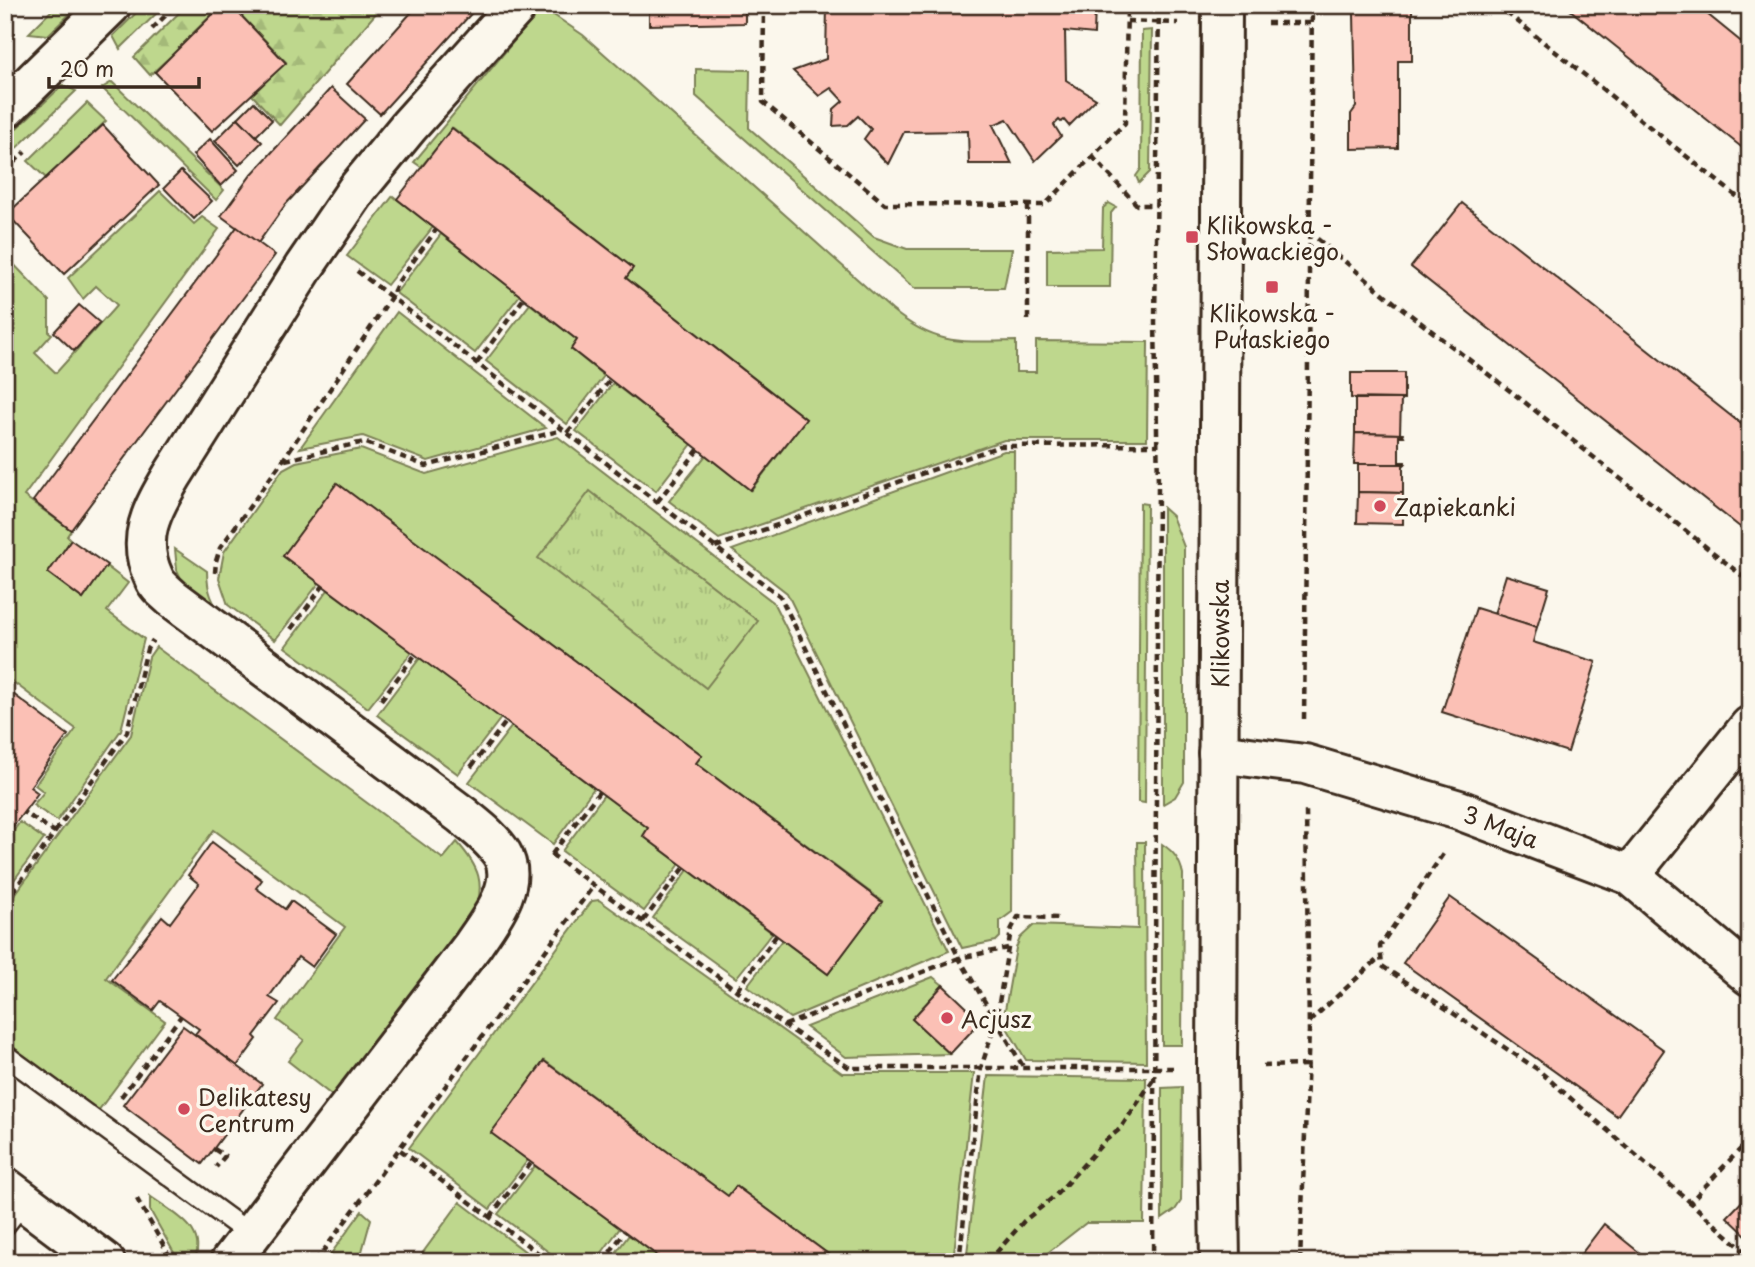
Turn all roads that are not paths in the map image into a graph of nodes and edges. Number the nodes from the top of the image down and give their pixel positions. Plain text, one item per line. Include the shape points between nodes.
1 (111, 5) edge
2 (1222, 5) edge
3 (517, 6) edge
4 (5, 109) edge
5 (1750, 726) edge
6 (1218, 753) junction
7 (1630, 876) junction
8 (1750, 976) edge
9 (5, 1055) edge
10 (11, 1204) edge
11 (240, 1249) edge
12 (105, 1262) edge
13 (1220, 1262) edge

1 - 4 street
2 - 6 street, Klikowska
3 - 11 street via 359,188 154,507 145,529 154,580 179,604 461,815 492,841 503,856 507,873 495,912 473,945
5 - 7 street
6 - 7 street, 3 Maja via 1306,764 1459,810
6 - 13 street, Klikowska
7 - 8 street, 3 Maja
9 - 11 lane via 100,1125
10 - 12 street

